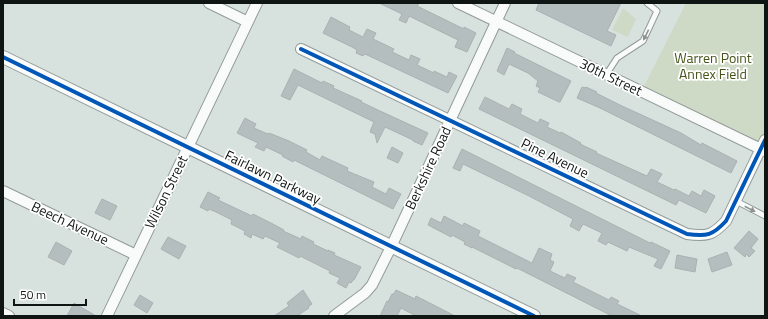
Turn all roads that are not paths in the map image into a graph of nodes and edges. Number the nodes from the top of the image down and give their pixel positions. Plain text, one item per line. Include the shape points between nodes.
1 (210, 3) edge
2 (257, 3) edge
3 (458, 3) edge
4 (505, 3) edge
5 (648, 3) edge
6 (248, 22) junction
7 (496, 22) junction
8 (301, 49) dead end
9 (3, 57) edge
10 (606, 75) junction
11 (451, 120) junction
12 (764, 147) edge
13 (188, 148) junction
14 (3, 191) edge
15 (736, 201) junction
16 (765, 216) edge
17 (391, 247) junction
18 (136, 255) junction
19 (3, 313) edge
20 (9, 316) edge
21 (107, 316) edge
22 (334, 316) edge
23 (534, 316) edge

1 - 6 street
2 - 6 street, Wilson Street
3 - 7 street, 30th Street
4 - 7 street, Berkshire Road
5 -> 10 lane via 657,11 643,41 616,58
6 - 13 street, Wilson Street
7 - 10 street, 30th Street
7 - 11 street, Berkshire Road
8 - 11 street, Pine Avenue
9 - 13 street, Fairlawn Parkway
10 - 12 street, 30th Street
11 - 15 street, Pine Avenue via 688,234 711,234 720,228
11 - 17 street, Berkshire Road
12 - 15 street, Pine Avenue
13 - 17 street, Fairlawn Parkway
13 - 18 street, Wilson Street
14 - 18 street, Beech Avenue
15 -> 16 lane
17 - 22 street, Berkshire Road via 365,294
17 - 23 street, Fairlawn Parkway
18 - 21 street, Wilson Street
19 - 20 street

